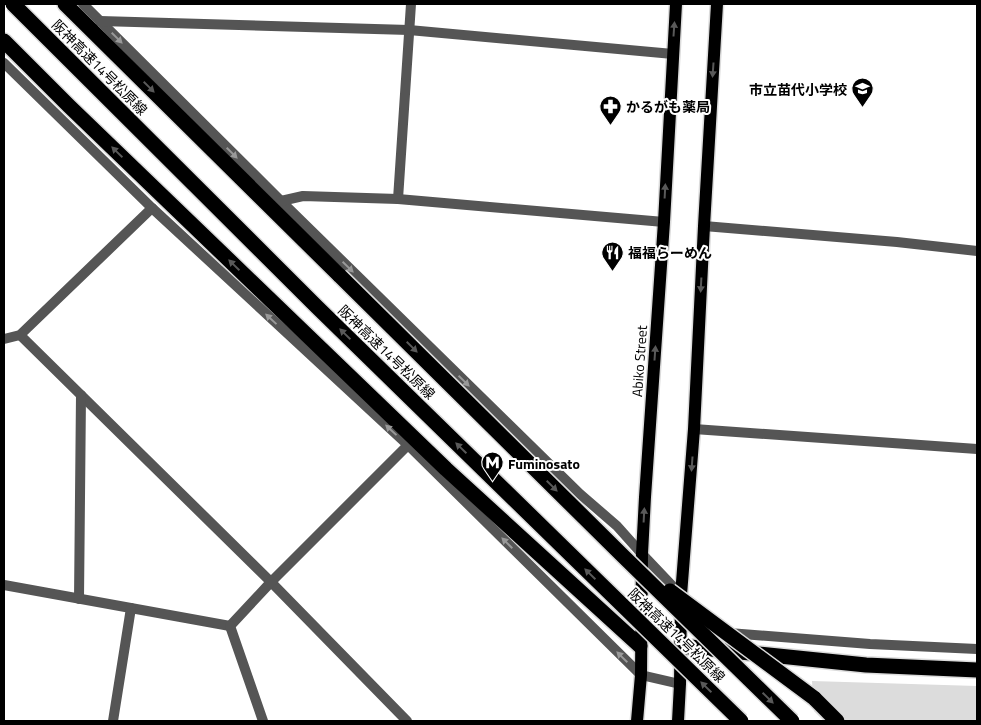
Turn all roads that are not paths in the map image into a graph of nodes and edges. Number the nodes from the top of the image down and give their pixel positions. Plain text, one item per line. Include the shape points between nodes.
1 (13, 4) edge
2 (65, 4) edge
3 (83, 4) edge
4 (411, 4) edge
5 (676, 4) edge
6 (717, 4) edge
7 (100, 21) junction
8 (408, 30) junction
9 (4, 41) edge
10 (673, 54) junction
11 (4, 63) edge
12 (398, 199) junction
13 (281, 201) junction
14 (152, 208) junction
15 (664, 222) junction
16 (704, 226) junction
17 (977, 251) edge
18 (20, 335) junction
19 (4, 339) edge
20 (81, 395) junction
21 (694, 429) junction
22 (408, 446) junction
23 (977, 449) edge
24 (642, 554) junction
25 (623, 556) junction
26 (271, 582) junction
27 (4, 584) edge
28 (682, 595) junction
29 (79, 598) junction
30 (131, 608) junction
31 (230, 626) junction
32 (640, 646) junction
33 (681, 646) junction
34 (977, 649) edge
35 (977, 670) edge
36 (641, 675) junction
37 (680, 684) junction
38 (113, 721) edge
39 (262, 721) edge
40 (407, 721) edge
41 (636, 721) edge
42 (678, 721) edge
43 (741, 721) edge
44 (792, 721) edge
45 (837, 721) edge

43 -> 1 highway, 阪神高速14号松原線, bridge
2 -> 25 highway, 阪神高速14号松原線, bridge
3 - 7 street
4 - 8 street
10 -> 5 main road, Abiko Street
6 -> 16 main road
7 - 8 street
7 -> 13 street
8 - 10 street
8 - 12 street
32 -> 9 highway via 446,469
15 -> 10 main road, Abiko Street
11 - 14 street
12 - 13 street via 303,196
12 - 15 street
13 -> 24 street via 573,487 617,526
14 - 18 street
22 -> 14 street
24 -> 15 main road, Abiko Street
16 - 17 street
16 -> 21 main road
18 - 19 street
18 - 20 street
20 - 26 street
20 - 29 street
21 - 23 street
21 -> 28 main road
22 - 26 street
36 -> 22 street
24 - 28 street
24 - 32 main road, Abiko Street
25 -> 44 highway, 阪神高速14号松原線, bridge
25 - 45 highway, bridge via 814,698
26 - 31 street
26 - 40 street
27 - 29 street
28 - 33 main road
28 - 34 street via 711,630
29 - 30 street
30 - 31 street
30 - 38 street
31 - 39 street
32 - 36 main road, Abiko Street
33 - 35 highway via 866,665
33 - 37 main road
36 - 37 street
36 - 41 main road, Abiko Street
37 - 42 main road

